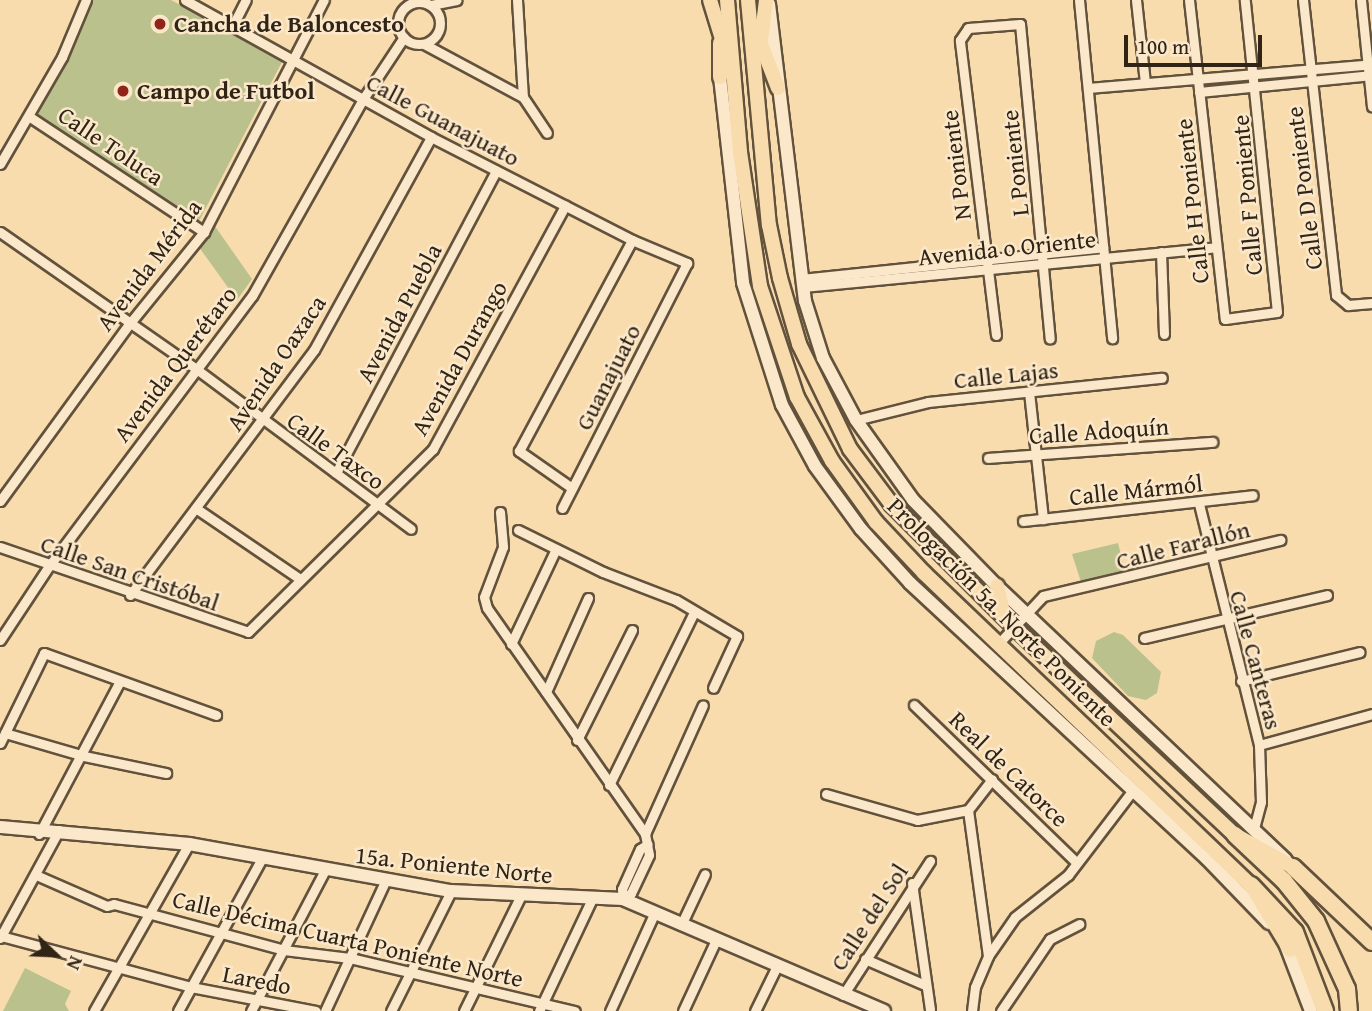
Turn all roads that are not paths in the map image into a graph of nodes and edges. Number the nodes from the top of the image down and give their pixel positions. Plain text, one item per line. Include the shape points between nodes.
1 (86, 0) edge
2 (185, 0) edge
3 (246, 0) edge
4 (324, 0) edge
5 (457, 0) edge
6 (517, 0) edge
7 (710, 0) edge
8 (726, 0) edge
9 (767, 0) edge
10 (1079, 0) edge
11 (1136, 0) edge
12 (1189, 0) edge
13 (1245, 0) edge
14 (1303, 0) edge
15 (1361, 0) edge
16 (421, 1) edge
17 (431, 5) junction
18 (748, 5) edge
19 (1020, 24) joint
20 (233, 25) junction
21 (404, 37) junction
22 (720, 37) junction
23 (761, 43) junction
24 (424, 44) junction
25 (293, 59) junction
26 (1370, 64) edge
27 (1310, 70) junction
28 (1255, 75) junction
29 (1370, 75) edge
30 (727, 76) junction
31 (1197, 79) junction
32 (756, 81) junction
33 (1311, 81) junction
34 (1145, 83) junction
35 (1256, 86) junction
36 (778, 88) junction
37 (1088, 88) junction
38 (1199, 92) junction
39 (523, 97) junction
40 (363, 99) junction
41 (1372, 106) edge
42 (30, 117) junction
43 (547, 133) dead end
44 (431, 137) junction
45 (0, 164) edge
46 (496, 171) junction
47 (565, 206) junction
48 (0, 232) edge
49 (204, 232) junction
50 (632, 240) junction
51 (1103, 247) junction
52 (1216, 247) junction
53 (1161, 252) junction
54 (1044, 254) junction
55 (1104, 258) junction
56 (987, 260) junction
57 (687, 263) joint
58 (1045, 265) junction
59 (989, 271) junction
60 (802, 283) junction
61 (1372, 303) edge
62 (1225, 319) joint
63 (130, 323) junction
64 (1164, 334) dead end
65 (996, 335) dead end
66 (1112, 338) dead end
67 (1050, 339) dead end
68 (195, 368) junction
69 (1162, 378) dead end
70 (1029, 392) junction
71 (856, 420) junction
72 (262, 421) junction
73 (1212, 442) dead end
74 (1035, 454) junction
75 (989, 458) dead end
76 (336, 473) junction
77 (572, 488) junction
78 (1254, 495) dead end
79 (0, 501) edge
80 (1199, 503) junction
81 (377, 506) junction
82 (562, 508) dead end
83 (197, 509) junction
84 (500, 512) dead end
85 (1043, 519) junction
86 (1023, 521) dead end
87 (411, 529) dead end
88 (518, 530) dead end
89 (1280, 540) dead end
90 (0, 547) edge
91 (556, 549) junction
92 (1211, 558) junction
93 (49, 566) junction
94 (300, 579) junction
95 (997, 586) junction
96 (130, 595) junction
97 (1327, 595) dead end
98 (588, 598) dead end
99 (693, 614) junction
100 (1027, 614) junction
101 (1225, 620) junction
102 (1009, 623) junction
103 (632, 630) dead end
104 (248, 632) joint
105 (1144, 638) dead end
106 (0, 640) edge
107 (511, 644) junction
108 (998, 644) junction
109 (1360, 652) dead end
110 (120, 681) junction
111 (1241, 681) junction
112 (713, 688) dead end
113 (546, 692) junction
114 (702, 705) dead end
115 (914, 705) dead end
116 (1372, 714) edge
117 (215, 715) dead end
118 (5, 733) junction
119 (578, 740) junction
120 (1136, 741) junction
121 (0, 743) edge
122 (1259, 744) junction
123 (84, 756) junction
124 (1118, 759) junction
125 (166, 773) dead end
126 (992, 779) junction
127 (609, 785) junction
128 (1133, 790) junction
129 (826, 794) dead end
130 (968, 810) junction
131 (0, 827) edge
132 (1254, 828) junction
133 (59, 830) junction
134 (39, 834) junction
135 (645, 834) junction
136 (1235, 835) junction
137 (189, 844) junction
138 (262, 858) junction
139 (930, 861) dead end
140 (1076, 862) junction
141 (1293, 867) junction
142 (325, 870) junction
143 (705, 874) dead end
144 (36, 875) junction
145 (385, 881) junction
146 (912, 883) junction
147 (1251, 886) junction
148 (452, 891) junction
149 (520, 897) junction
150 (592, 899) junction
151 (623, 899) junction
152 (150, 913) junction
153 (654, 914) junction
154 (1079, 924) dead end
155 (681, 925) junction
156 (221, 935) junction
157 (1, 937) edge
158 (716, 940) junction
159 (1372, 942) edge
160 (284, 950) junction
161 (1290, 950) junction
162 (988, 956) junction
163 (350, 958) junction
164 (865, 959) junction
165 (119, 966) junction
166 (777, 966) junction
167 (411, 973) junction
168 (925, 985) junction
169 (191, 987) junction
170 (477, 987) junction
171 (842, 995) junction
172 (257, 999) junction
173 (541, 1007) edge
174 (930, 1010) edge
175 (94, 1011) edge
176 (178, 1011) edge
177 (251, 1011) edge
178 (316, 1011) edge
179 (325, 1011) edge
180 (391, 1011) edge
181 (464, 1011) edge
182 (575, 1011) edge
183 (610, 1011) edge
184 (683, 1011) edge
185 (755, 1011) edge
186 (884, 1011) edge
187 (972, 1011) edge
188 (1000, 1011) edge
189 (1311, 1011) edge
190 (1325, 1011) edge
191 (1349, 1011) edge

1 - 42 street
2 - 20 street, Calle Guanajuato
3 - 20 street
4 - 25 street, Avenida Mérida
5 - 17 street
6 - 39 street
7 - 22 main road
7 - 30 street
8 - 22 main road
8 - 30 main road, Prologación 5a. Norte Poniente
9 - 23 main road
9 - 36 street
10 - 37 street
11 - 34 street
12 - 31 street, Calle H Poniente
13 - 28 street, Calle F Poniente
14 - 27 street, Calle D Poniente
15 - 26 street
16 - 17 street
16 - 21 street via 400,16
17 - 24 street via 439,25 435,36
18 - 23 main road
18 - 32 main road
19 - 54 street, L Poniente
19 - 56 street, N Poniente via 962,33
20 - 25 street, Calle Guanajuato
21 - 24 street
21 - 40 street, Avenida Querétaro
22 - 30 main road
23 - 32 main road
23 - 36 main road
24 - 39 street
25 - 40 street, Calle Guanajuato
25 - 49 street, Avenida Mérida
26 - 27 street
26 - 29 street
27 - 28 street
27 - 33 street, Calle D Poniente
28 - 31 street
28 - 35 street, Calle F Poniente
29 - 33 street
29 - 41 street
30 - 108 main road, Prologación 5a. Norte Poniente via 760,286 797,397 832,461 876,522
30 - 128 street via 743,284 782,405 816,466 861,529 910,583
31 - 34 street
31 - 38 street, Calle H Poniente
32 - 102 main road via 774,251 799,344 818,389 850,449 892,505
33 - 35 street
33 - 61 street, Calle D Poniente via 1339,300 1348,305
34 - 37 street
35 - 38 street
35 - 62 street, Calle F Poniente via 1278,312
36 - 60 street
37 - 51 street
38 - 52 street, Calle H Poniente
39 - 43 street
40 - 44 street, Calle Guanajuato
40 - 68 street, Avenida Querétaro via 252,296
42 - 45 street
42 - 49 street, Calle Toluca
44 - 46 street, Calle Guanajuato
44 - 72 street, Avenida Oaxaca via 314,350
46 - 47 street, Calle Guanajuato
46 - 76 street, Avenida Puebla
47 - 50 street, Calle Guanajuato
47 - 81 street, Avenida Durango via 433,449
48 - 63 street, Calle Taxco
49 - 63 street, Avenida Mérida
50 - 57 street, Calle Guanajuato
50 - 77 street via 519,454
51 - 54 street, Avenida o Oriente
51 - 55 street
52 - 53 street, Avenida o Oriente
52 - 62 street, Calle H Poniente
53 - 55 street, Avenida o Oriente
53 - 64 street
54 - 56 street, Avenida o Oriente
54 - 58 street, L Poniente
55 - 58 street, Avenida o Oriente
55 - 66 street
56 - 59 street, N Poniente
56 - 60 street, Avenida o Oriente
57 - 77 street, Guanajuato
58 - 59 street, Avenida o Oriente
58 - 67 street, L Poniente
59 - 60 street, Avenida o Oriente
59 - 65 street, N Poniente
60 - 71 street via 823,358
63 - 68 street, Calle Taxco
63 - 79 street, Avenida Mérida
68 - 72 street, Calle Taxco
68 - 93 street, Avenida Querétaro
69 - 70 street, Calle Lajas
70 - 71 street, Calle Lajas via 928,402
70 - 74 street
71 - 95 street via 913,500
72 - 76 street, Calle Taxco
72 - 83 street, Avenida Oaxaca
73 - 74 street, Calle Adoquín
74 - 75 street, Calle Adoquín
74 - 85 street
76 - 81 street, Calle Taxco
77 - 82 street, Guanajuato
78 - 80 street, Calle Mármól
80 - 85 street, Calle Mármól
80 - 92 street, Calle Canteras
81 - 87 street, Calle Taxco
81 - 94 street, Avenida Durango
83 - 94 street
83 - 96 street, Avenida Oaxaca
84 - 107 street via 503,547 484,597
85 - 86 street, Calle Mármól
88 - 91 street
89 - 92 street, Calle Farallón
90 - 93 street, Calle San Cristóbal
91 - 99 street via 676,600
91 - 107 street
92 - 100 street, Calle Farallón via 1043,596
92 - 101 street, Calle Canteras
93 - 96 street, Calle San Cristóbal
93 - 106 street, Avenida Querétaro
94 - 104 street, Avenida Durango
95 - 100 street
95 - 102 main road
96 - 104 street, Calle San Cristóbal
97 - 101 street
98 - 113 street
99 - 112 street via 737,636
99 - 127 street
100 - 102 street, Calle Farallón
100 - 132 street
101 - 105 street
101 - 111 street, Calle Canteras
102 - 108 street, Calle Farallón
102 - 120 main road
103 - 119 street
107 - 113 street
108 - 124 main road, Prologación 5a. Norte Poniente
109 - 111 street
110 - 117 street
110 - 118 street via 44,653
110 - 123 street
111 - 122 street, Calle Canteras
113 - 119 street
114 - 135 street
115 - 126 street, Real de Catorce
116 - 122 street
118 - 121 street
118 - 123 street
119 - 127 street
120 - 124 main road
120 - 136 main road
122 - 132 street, Calle Canteras via 1261,802
123 - 125 street
123 - 134 street
124 - 147 main road, Prologación 5a. Norte Poniente
126 - 130 street
126 - 140 street, Real de Catorce
127 - 135 street
128 - 140 street
128 - 161 street via 1246,897
129 - 130 street via 917,820
130 - 162 street
131 - 134 street, 15a. Poniente Norte
132 - 141 street
133 - 134 street, 15a. Poniente Norte
133 - 137 street, 15a. Poniente Norte
133 - 144 street
135 - 151 street via 649,855
136 - 141 main road
136 - 191 highway via 1284,881 1316,921 1347,989
137 - 138 street, 15a. Poniente Norte
137 - 152 street
138 - 142 street, 15a. Poniente Norte
138 - 156 street
139 - 146 street, Calle del Sol
140 - 162 street via 1057,886 1015,917
141 - 159 highway
142 - 145 street, 15a. Poniente Norte
142 - 160 street
143 - 155 street
144 - 152 street, Calle Décima Cuarta Poniente Norte via 107,906
144 - 157 street
145 - 148 street, 15a. Poniente Norte
145 - 163 street
146 - 164 street, Calle del Sol
146 - 168 street
147 - 161 main road, Prologación 5a. Norte Poniente
147 - 190 highway via 1295,932
148 - 149 street, 15a. Poniente Norte
148 - 167 street
149 - 150 street, 15a. Poniente Norte
149 - 170 street
150 - 151 street, 15a. Poniente Norte
150 - 173 street
151 - 153 street, 15a. Poniente Norte
152 - 156 street, Calle Décima Cuarta Poniente Norte
152 - 165 street
153 - 155 street, 15a. Poniente Norte
153 - 183 street
154 - 188 street via 1050,939
155 - 158 street, 15a. Poniente Norte
156 - 160 street, Calle Décima Cuarta Poniente Norte
156 - 169 street
157 - 165 street, Laredo
158 - 166 street, 15a. Poniente Norte
158 - 184 street
160 - 163 street, Calle Décima Cuarta Poniente Norte
160 - 172 street
161 - 189 street
162 - 187 street via 975,987
163 - 167 street, Calle Décima Cuarta Poniente Norte
163 - 179 street
164 - 168 street
164 - 171 street, Calle del Sol
165 - 169 street, Laredo
165 - 175 street
166 - 171 street, 15a. Poniente Norte
166 - 185 street
167 - 170 street, Calle Décima Cuarta Poniente Norte
167 - 180 street
168 - 174 street
169 - 172 street, Laredo
169 - 176 street
170 - 173 street, Calle Décima Cuarta Poniente Norte
170 - 181 street
171 - 186 street, 15a. Poniente Norte
172 - 177 street
172 - 178 street, Laredo
173 - 182 street, Calle Décima Cuarta Poniente Norte

